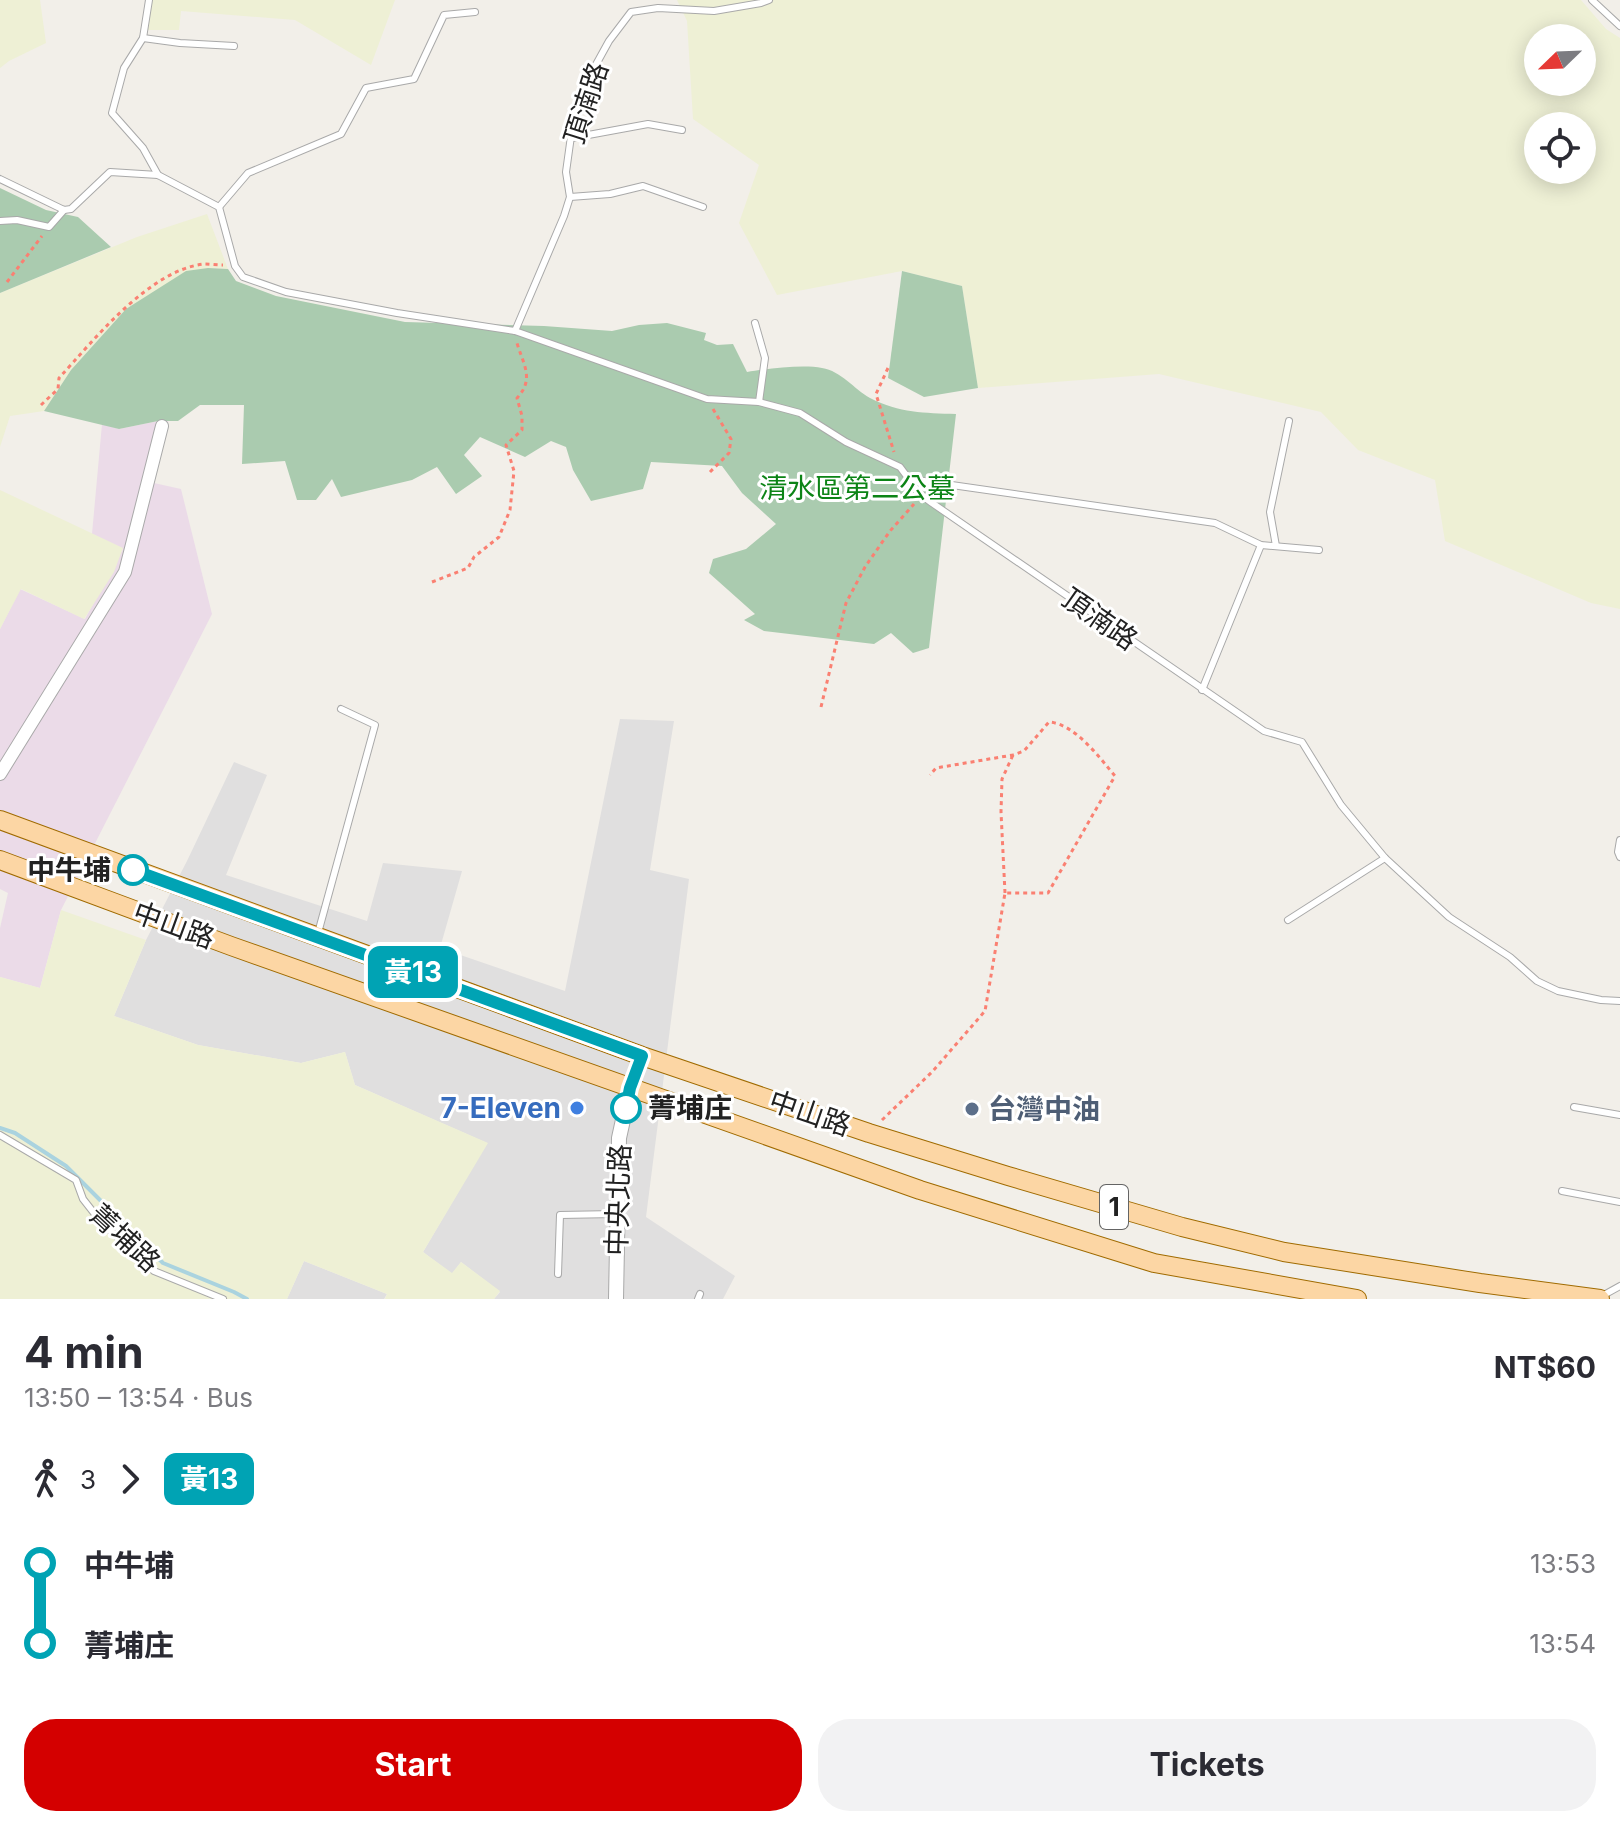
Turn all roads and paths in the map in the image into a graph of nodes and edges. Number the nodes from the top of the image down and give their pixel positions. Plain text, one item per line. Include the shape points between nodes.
1 (149, 0) edge
2 (769, 0) edge
3 (1592, 0) edge
4 (475, 12) dead end
5 (1620, 26) edge
6 (143, 38) junction
7 (234, 46) dead end
8 (682, 130) dead end
9 (572, 138) junction
10 (158, 175) junction
11 (0, 179) edge
12 (570, 197) junction
13 (219, 207) junction
14 (703, 207) dead end
15 (64, 210) junction
16 (0, 221) edge
17 (49, 227) junction
18 (235, 266) junction
19 (7, 282) dead end
20 (755, 323) dead end
21 (515, 331) junction
22 (888, 368) dead end
23 (707, 399) junction
24 (759, 402) junction
25 (41, 405) dead end
26 (1289, 421) dead end
27 (162, 426) dead end
28 (900, 467) junction
29 (710, 472) dead end
30 (910, 479) junction
31 (920, 494) junction
32 (1261, 545) junction
33 (1276, 546) junction
34 (1319, 550) dead end
35 (432, 582) dead end
36 (1202, 690) junction
37 (821, 707) dead end
38 (341, 709) dead end
39 (1013, 755) junction
40 (0, 774) edge
41 (930, 775) dead end
42 (0, 820) edge
43 (1620, 840) edge
44 (1620, 857) edge
45 (1385, 858) junction
46 (0, 860) edge
47 (1005, 893) junction
48 (1288, 920) dead end
49 (317, 937) junction
50 (1620, 1001) edge
51 (642, 1056) junction
52 (630, 1088) junction
53 (1574, 1107) dead end
54 (1620, 1115) edge
55 (869, 1133) junction
56 (0, 1135) edge
57 (1562, 1191) dead end
58 (1620, 1202) edge
59 (616, 1214) junction
60 (558, 1274) dead end
61 (1620, 1286) edge
62 (223, 1299) edge
63 (616, 1299) edge
64 (1357, 1299) edge
65 (1598, 1299) edge

1 - 6 lane
2 - 9 lane, 頂湳路 via 714,11 631,12 593,70
3 - 5 lane
4 - 13 lane via 444,15 414,79 366,88 341,134 248,173
6 - 7 lane
6 - 10 lane via 124,68 112,113 143,148
8 - 9 lane via 648,124
9 - 12 lane, 頂湳路 via 566,172
10 - 13 lane
10 - 15 lane via 110,172
11 - 15 lane
12 - 14 lane via 643,186
12 - 21 lane, 頂湳路
13 - 18 lane
15 - 17 lane
16 - 17 lane
17 - 19 path
18 - 21 lane, 頂湳路 via 243,277 286,292
18 - 25 path via 204,264 156,283 122,311
20 - 24 lane via 765,358
21 - 23 lane, 頂湳路
21 - 35 path via 528,375 526,389 517,398 522,430 506,445 514,471 510,510 499,537 468,568
22 - 28 path via 876,394
23 - 24 lane, 頂湳路
23 - 29 path via 731,439 729,453
24 - 28 lane, 頂湳路 via 800,413
26 - 33 lane via 1270,512
27 - 40 street via 125,572
28 - 30 lane, 頂湳路
30 - 31 lane, 頂湳路
30 - 32 lane via 1215,523
31 - 36 lane, 頂湳路
31 - 37 path via 865,567 846,603
32 - 33 lane
32 - 36 lane
33 - 34 lane
36 - 45 lane, 頂湳路 via 1264,731 1302,742 1341,805
38 - 49 lane via 375,725
39 - 41 path via 936,768
39 - 47 path via 1002,779
39 - 47 path via 1024,751 1049,722 1057,723 1085,741 1115,776 1048,893
42 - 49 main road, 中山路 / 1
43 - 44 lane
45 - 48 lane
45 - 50 lane, 頂湳路 via 1449,917 1537,981 1558,991
46 - 52 main road, 中山路 / 1
47 - 55 path via 985,1011
49 - 51 main road, 中山路 / 1
51 - 52 street, 中央北路
51 - 55 main road, 中山路 / 1
52 - 59 street, 中央北路 via 619,1138
52 - 64 main road, 中山路 / 1 via 920,1190 1154,1263
53 - 54 lane
55 - 65 main road, 中山路 / 1 via 1182,1227 1284,1252
56 - 62 lane, 菁埔路 via 76,1180 101,1222 154,1271
57 - 58 lane
59 - 60 lane via 560,1215
59 - 63 street, 中央北路
61 - 65 lane

